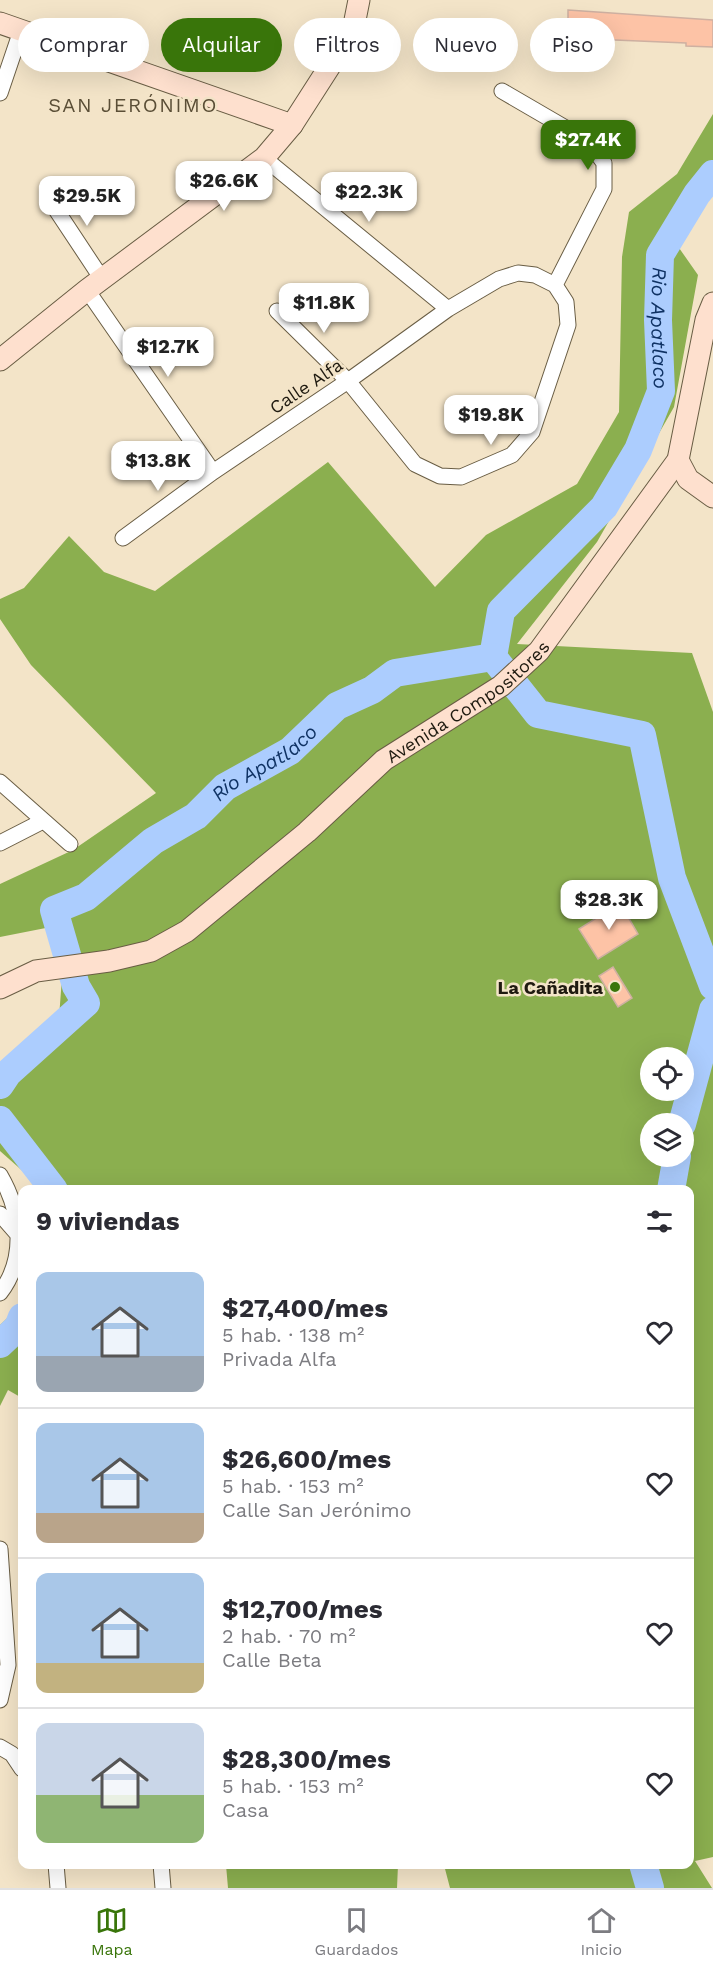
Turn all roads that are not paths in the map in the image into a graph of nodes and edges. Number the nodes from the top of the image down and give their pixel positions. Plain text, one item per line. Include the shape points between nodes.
1 (359, 0) edge
2 (0, 23) edge
3 (18, 30) edge
4 (18, 40) edge
5 (139, 72) edge
6 (502, 90) dead end
7 (0, 93) edge
8 (292, 125) junction
9 (264, 158) junction
10 (55, 208) dead end
11 (94, 285) junction
12 (555, 285) junction
13 (713, 303) edge
14 (448, 309) junction
15 (277, 311) dead end
16 (0, 360) edge
17 (348, 381) junction
18 (678, 460) junction
19 (213, 472) junction
20 (713, 498) edge
21 (123, 538) dead end
22 (0, 782) edge
23 (43, 820) junction
24 (0, 843) edge
25 (70, 844) dead end
26 (0, 988) edge
27 (0, 1175) edge
28 (0, 1214) edge
29 (18, 1228) edge
30 (18, 1236) edge
31 (18, 1247) edge
32 (0, 1293) edge
33 (0, 1549) edge
34 (0, 1700) edge
35 (0, 1747) edge
36 (18, 1762) edge
37 (56, 1869) edge
38 (161, 1869) edge
39 (58, 1888) edge
40 (163, 1888) edge

1 - 8 street via 353,30
2 - 3 street
4 - 7 street
5 - 8 street
6 - 12 street via 588,141 604,163 604,189
8 - 9 street
9 - 11 street
9 - 14 street
10 - 11 street
11 - 16 street
11 - 19 street
12 - 14 street, Calle Alfa via 535,275 518,273 499,279
12 - 17 street via 566,302 568,325 532,432 512,455 461,477 441,476 415,464
13 - 18 street, Avenida Compositores via 706,320
14 - 17 street, Calle Alfa
15 - 17 street
17 - 19 street, Calle Alfa
18 - 20 street via 688,480
18 - 26 street, Avenida Compositores via 539,651 518,673 384,760 307,832 187,931 151,951 36,971
19 - 21 street, Calle Alfa
22 - 23 street
23 - 24 street
23 - 25 street
27 - 29 street via 11,1194
28 - 30 street
31 - 32 street
33 - 34 street via 8,1665
35 - 36 street
37 - 39 street
38 - 40 street

